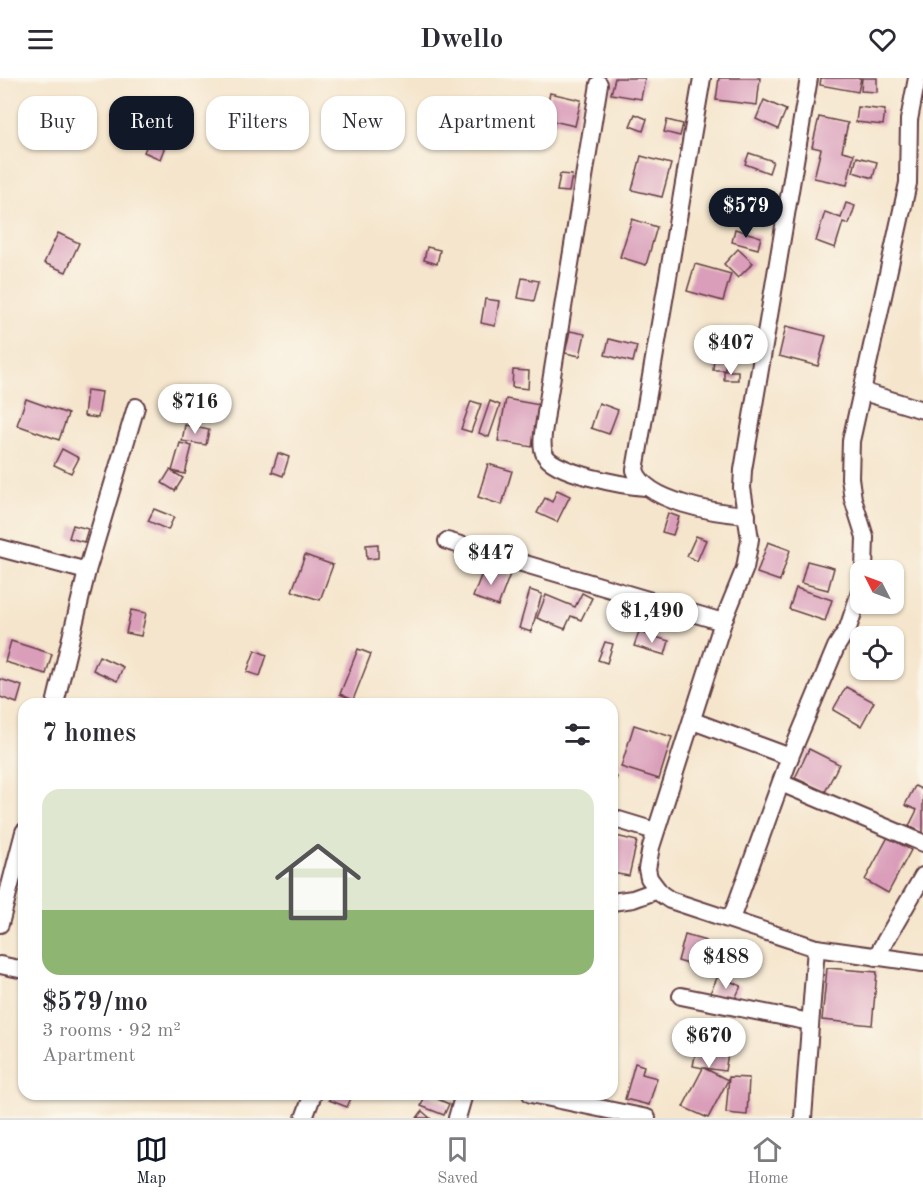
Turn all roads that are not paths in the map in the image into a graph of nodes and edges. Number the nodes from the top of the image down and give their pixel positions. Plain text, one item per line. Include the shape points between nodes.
1 (702, 78) edge
2 (810, 78) edge
3 (917, 78) edge
4 (599, 84) dead end
5 (915, 172) edge
6 (864, 392) junction
7 (136, 407) dead end
8 (923, 410) edge
9 (645, 487) junction
10 (747, 515) junction
11 (447, 541) dead end
12 (0, 548) edge
13 (864, 560) edge
14 (87, 571) junction
15 (853, 614) edge
16 (723, 622) junction
17 (56, 698) edge
18 (693, 721) junction
19 (790, 757) junction
20 (781, 783) junction
21 (618, 820) edge
22 (656, 831) junction
23 (923, 843) edge
24 (18, 855) edge
25 (923, 876) edge
26 (658, 890) junction
27 (618, 901) edge
28 (731, 919) junction
29 (0, 924) edge
30 (816, 948) junction
31 (876, 957) junction
32 (923, 963) edge
33 (0, 965) edge
34 (18, 969) edge
35 (681, 996) dead end
36 (810, 1022) junction
37 (311, 1100) edge
38 (462, 1100) edge
39 (560, 1100) edge
40 (304, 1118) edge
41 (457, 1118) edge
42 (647, 1118) edge
43 (803, 1118) edge

1 - 9 street via 635,464
2 - 10 street via 743,470
3 - 5 street via 909,120
4 - 9 street via 543,448 546,458 554,464 601,480
5 - 6 street
6 - 8 street
6 - 13 street via 850,459 853,499 865,537
7 - 14 street
9 - 10 street via 709,510
10 - 16 street via 748,553
11 - 16 street
12 - 14 street
14 - 17 street
15 - 19 street
16 - 18 street
18 - 19 street
18 - 22 street
19 - 20 street
20 - 23 street
20 - 28 street
21 - 22 street
22 - 26 street via 647,869
24 - 29 street
25 - 31 street
26 - 27 street
26 - 28 street via 670,900
28 - 30 street
30 - 31 street
30 - 36 street
31 - 32 street
33 - 34 street
35 - 36 street
36 - 43 street
37 - 40 street
38 - 41 street
39 - 42 street

